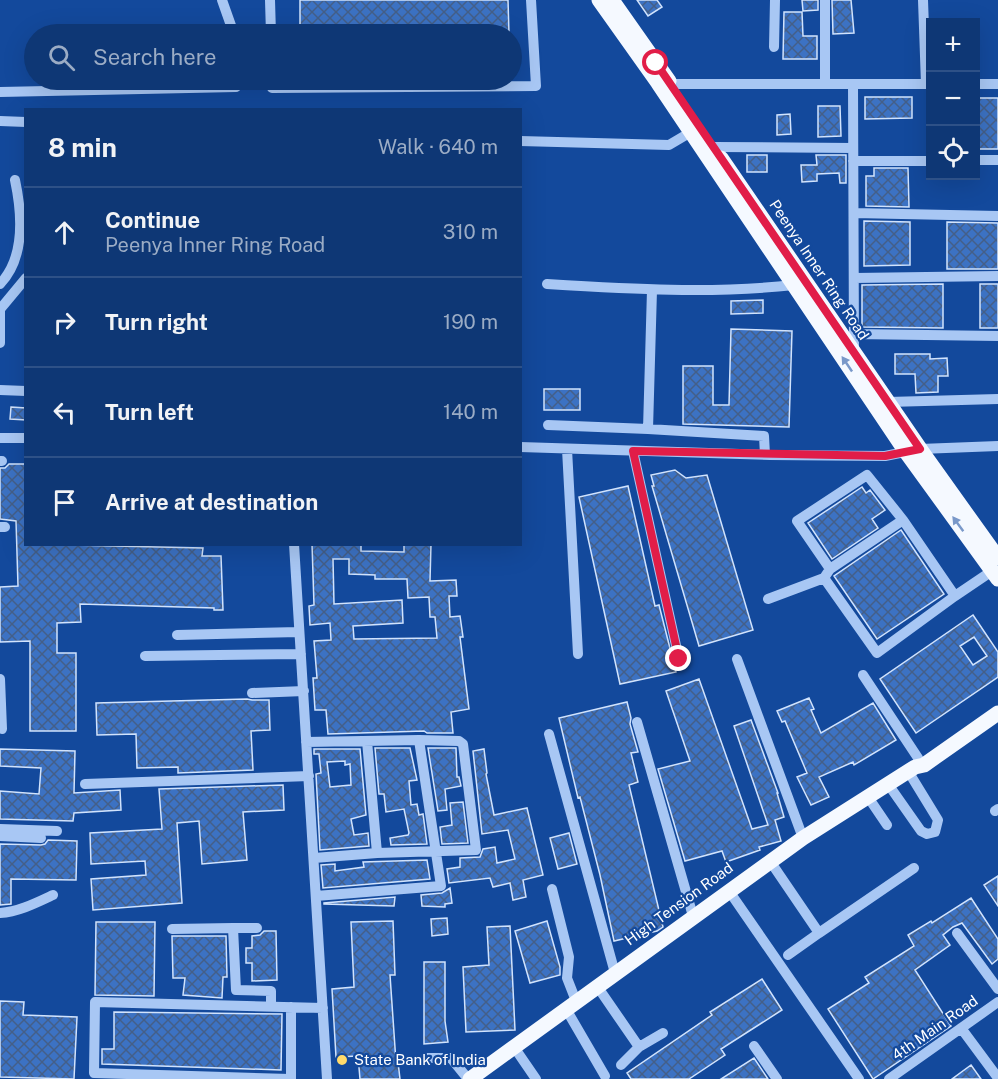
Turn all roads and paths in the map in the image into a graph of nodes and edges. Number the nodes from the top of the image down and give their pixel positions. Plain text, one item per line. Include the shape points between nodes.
1 (222, 0) edge
2 (270, 0) edge
3 (531, 0) edge
4 (599, 0) edge
5 (612, 0) edge
6 (775, 0) edge
7 (825, 0) edge
8 (923, 0) edge
9 (230, 24) edge
10 (271, 24) edge
11 (774, 47) dead end
12 (927, 72) edge
13 (670, 84) junction
14 (825, 84) junction
15 (853, 84) junction
16 (926, 84) edge
17 (980, 84) edge
18 (998, 84) edge
19 (522, 86) edge
20 (94, 90) edge
21 (0, 92) edge
22 (0, 121) edge
23 (24, 122) edge
24 (691, 132) junction
25 (522, 141) edge
26 (714, 147) junction
27 (853, 148) junction
28 (926, 160) edge
29 (980, 160) edge
30 (998, 160) edge
31 (853, 161) junction
32 (15, 180) dead end
33 (854, 213) junction
34 (998, 216) edge
35 (998, 276) edge
36 (854, 278) junction
37 (24, 280) edge
38 (0, 284) edge
39 (547, 284) dead end
40 (794, 285) junction
41 (652, 290) junction
42 (1, 308) edge
43 (854, 334) junction
44 (998, 336) edge
45 (0, 343) edge
46 (854, 353) junction
47 (0, 390) edge
48 (24, 391) edge
49 (998, 399) edge
50 (888, 402) junction
51 (548, 425) dead end
52 (648, 429) junction
53 (903, 436) junction
54 (0, 438) edge
55 (24, 438) edge
56 (998, 446) edge
57 (522, 447) edge
58 (567, 449) junction
59 (633, 451) junction
60 (913, 451) junction
61 (765, 455) junction
62 (903, 520) junction
63 (294, 546) edge
64 (996, 569) edge
65 (827, 574) junction
66 (955, 596) junction
67 (768, 599) dead end
68 (299, 632) junction
69 (177, 635) dead end
70 (301, 654) junction
71 (578, 654) dead end
72 (146, 657) dead end
73 (679, 659) dead end
74 (737, 659) dead end
75 (864, 675) dead end
76 (0, 679) edge
77 (304, 691) junction
78 (252, 693) dead end
79 (998, 702) edge
80 (998, 713) edge
81 (637, 722) dead end
82 (2, 729) dead end
83 (549, 734) dead end
84 (419, 740) junction
85 (367, 741) junction
86 (306, 742) junction
87 (914, 765) junction
88 (309, 776) junction
89 (85, 784) dead end
90 (888, 784) junction
91 (868, 797) junction
92 (887, 825) dead end
93 (0, 829) edge
94 (57, 831) dead end
95 (0, 836) edge
96 (41, 838) dead end
97 (803, 838) junction
98 (436, 850) junction
99 (377, 853) junction
100 (314, 858) junction
101 (770, 861) junction
102 (914, 868) dead end
103 (552, 889) dead end
104 (729, 891) junction
105 (53, 895) dead end
106 (316, 896) junction
107 (0, 913) edge
108 (693, 916) junction
109 (172, 928) dead end
110 (233, 928) junction
111 (257, 928) dead end
112 (819, 933) junction
113 (957, 933) dead end
114 (789, 955) dead end
115 (615, 973) junction
116 (597, 986) junction
117 (998, 989) edge
118 (998, 1002) edge
119 (571, 1005) junction
120 (271, 1006) junction
121 (291, 1007) junction
122 (323, 1008) junction
123 (961, 1028) junction
124 (663, 1033) dead end
125 (754, 1046) dead end
126 (514, 1047) junction
127 (639, 1047) junction
128 (426, 1058) dead end
129 (621, 1065) dead end
130 (605, 1076) dead end
131 (998, 1078) edge
132 (290, 1079) edge
133 (327, 1079) edge
134 (469, 1079) edge
135 (536, 1079) edge
136 (777, 1079) edge
137 (859, 1079) edge
138 (889, 1079) edge

1 - 9 street
2 - 10 street
3 - 19 street via 536,86
4 - 24 main road, Peenya Inner Ring Road
5 - 13 main road, Peenya Inner Ring Road
6 - 11 street
7 - 14 street
8 - 12 street
13 - 14 street
13 - 26 main road, Peenya Inner Ring Road
14 - 15 street
15 - 16 street
15 - 27 street
17 - 18 street
20 - 21 street
22 - 23 street
24 - 25 street via 669,145
24 - 40 main road, Peenya Inner Ring Road
26 - 27 street
26 - 46 main road, Peenya Inner Ring Road
27 - 31 street
28 - 31 street
29 - 30 street
31 - 33 street
32 - 38 street via 21,221 19,241
33 - 34 street
33 - 36 street
35 - 36 street
36 - 43 street
37 - 42 street
39 - 41 street
40 - 41 street
53 -> 40 main road, Peenya Inner Ring Road
41 - 52 street
42 - 45 street
43 - 44 street
43 - 46 street
46 - 50 main road, Peenya Inner Ring Road
47 - 48 street
49 - 50 street
50 - 53 main road, Peenya Inner Ring Road
51 - 52 street
52 - 61 street via 764,436
53 - 60 main road, Peenya Inner Ring Road
54 - 55 street
56 - 60 street
57 - 58 street
58 - 59 street
58 - 71 street
59 - 61 street
59 - 73 street
60 - 61 street via 885,456
60 - 64 main road, Peenya Inner Ring Road
62 - 65 street
62 - 65 street via 867,475 797,521
62 - 66 street
63 - 68 street
64 - 66 street
65 - 66 street via 877,652
65 - 67 street
68 - 69 street
68 - 70 street
70 - 72 street
70 - 77 street
74 - 97 street
75 - 87 street
76 - 82 street
77 - 78 street
77 - 86 street
79 - 87 main road, High Tension Road
80 - 87 main road, High Tension Road via 924,765
81 - 108 street
83 - 115 street
84 - 85 street
84 - 98 street
84 - 98 street via 459,741 463,748 476,850
85 - 86 street
85 - 99 street
86 - 88 street
87 - 90 main road, High Tension Road
87 - 90 street via 938,820 935,832 921,831
88 - 89 street
88 - 100 street
90 - 91 main road, High Tension Road
91 - 92 street
91 - 97 main road, High Tension Road
93 - 94 street
95 - 96 street
97 - 101 main road, High Tension Road
98 - 99 street
98 - 106 street via 441,886
99 - 100 street
100 - 106 street
101 - 104 main road, High Tension Road
101 - 112 street
102 - 112 street
103 - 119 street via 569,957
104 - 108 main road, High Tension Road
104 - 137 street
105 - 107 street
106 - 122 street
108 - 115 main road, High Tension Road
109 - 110 street
110 - 111 street
110 - 120 street via 236,990 271,991
112 - 114 street
113 - 117 street
115 - 116 main road, High Tension Road
116 - 119 main road, High Tension Road
116 - 127 street
118 - 123 street, 4th Main Road
119 - 126 main road, High Tension Road
119 - 130 street
120 - 121 street
120 - 132 street via 95,1002 94,1073
121 - 122 street
121 - 132 street
122 - 133 street
123 - 131 street
123 - 138 street, 4th Main Road
124 - 127 street
125 - 136 street
126 - 134 main road, High Tension Road
126 - 135 street
127 - 129 street
128 - 134 street via 451,1058

